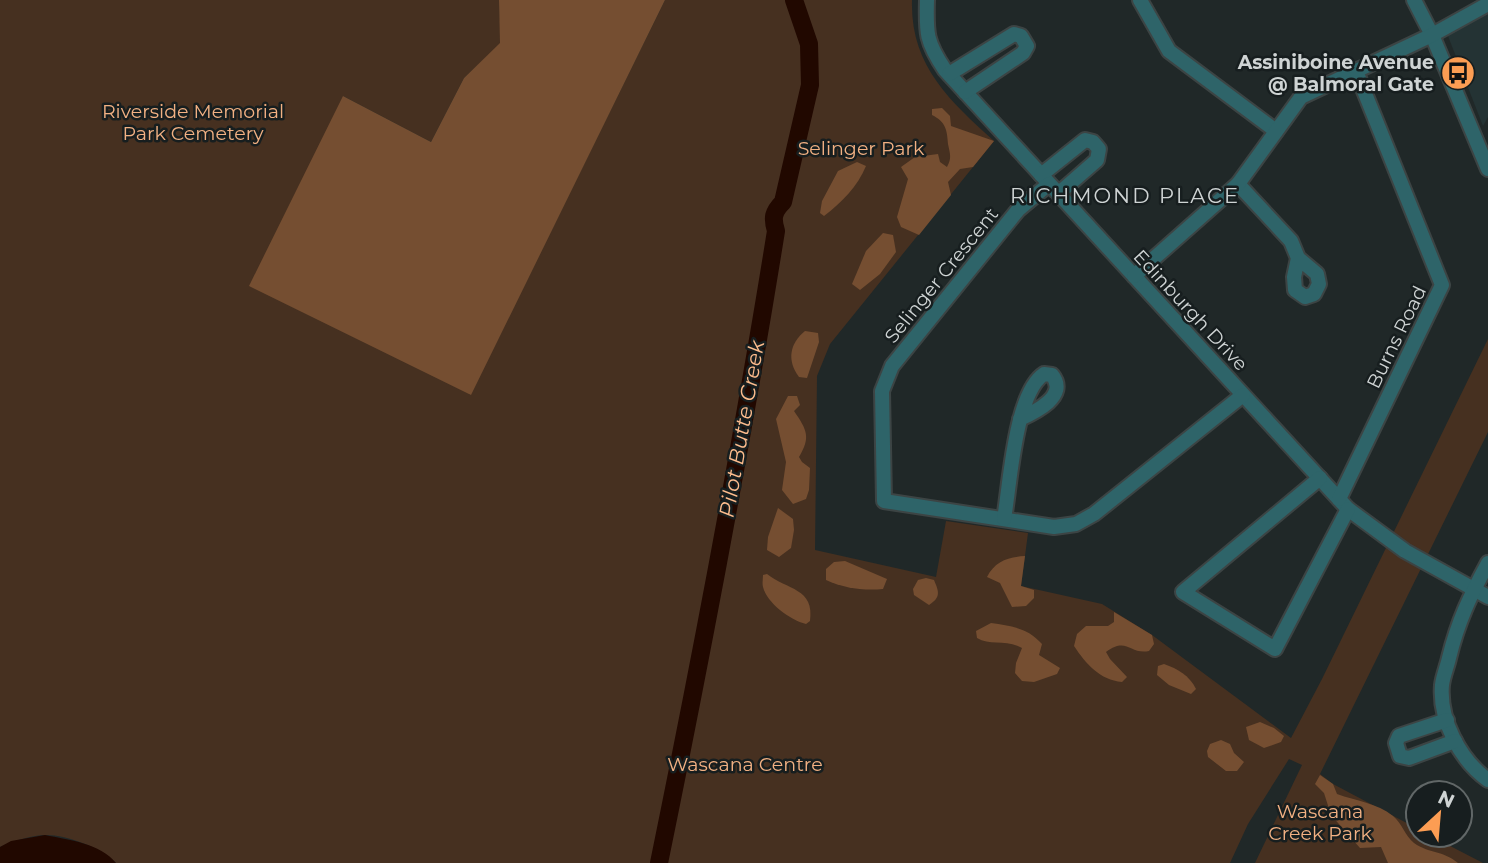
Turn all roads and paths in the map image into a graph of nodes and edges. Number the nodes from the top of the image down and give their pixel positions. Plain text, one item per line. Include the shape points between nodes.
1 (927, 0) edge
2 (1140, 0) edge
3 (1414, 0) edge
4 (1488, 4) edge
5 (1432, 35) junction
6 (1356, 71) junction
7 (949, 74) junction
8 (965, 92) junction
9 (1276, 131) junction
10 (1488, 169) edge
11 (1050, 184) junction
12 (1237, 184) junction
13 (1298, 258) dead end
14 (1134, 276) junction
15 (1243, 395) junction
16 (1020, 419) dead end
17 (1320, 478) junction
18 (1344, 504) junction
19 (1004, 519) junction
20 (1488, 563) edge
21 (1474, 589) junction
22 (1488, 597) edge
23 (1447, 720) junction
24 (1455, 741) junction
25 (1488, 780) edge

1 - 7 street, Edinburgh Drive via 930,47
2 - 9 street via 1168,51
3 - 5 street
4 - 5 street
5 - 6 street
5 - 10 street
6 - 9 street via 1301,97
6 - 18 street, Burns Road via 1443,285
7 - 8 street, Edinburgh Drive
7 - 8 street via 1014,34 1021,36 1027,46 1023,53
8 - 11 street, Edinburgh Drive
9 - 12 street
11 - 14 street, Edinburgh Drive
11 - 19 street, Selinger Crescent via 1018,210 909,343 892,366 882,391 884,501
12 - 13 street via 1291,241
12 - 14 street
14 - 15 street, Edinburgh Drive
15 - 17 street, Edinburgh Drive
15 - 19 street, Selinger Crescent via 1076,524 1054,527
16 - 19 street
17 - 18 street, Edinburgh Drive
17 - 18 street, Burns Road via 1183,592 1275,649
18 - 21 street, Edinburgh Drive via 1405,551
20 - 21 street
21 - 22 street, Edinburgh Drive
21 - 23 street via 1457,626 1442,686
23 - 24 street
23 - 24 street via 1399,736 1400,756 1409,758
24 - 25 street

